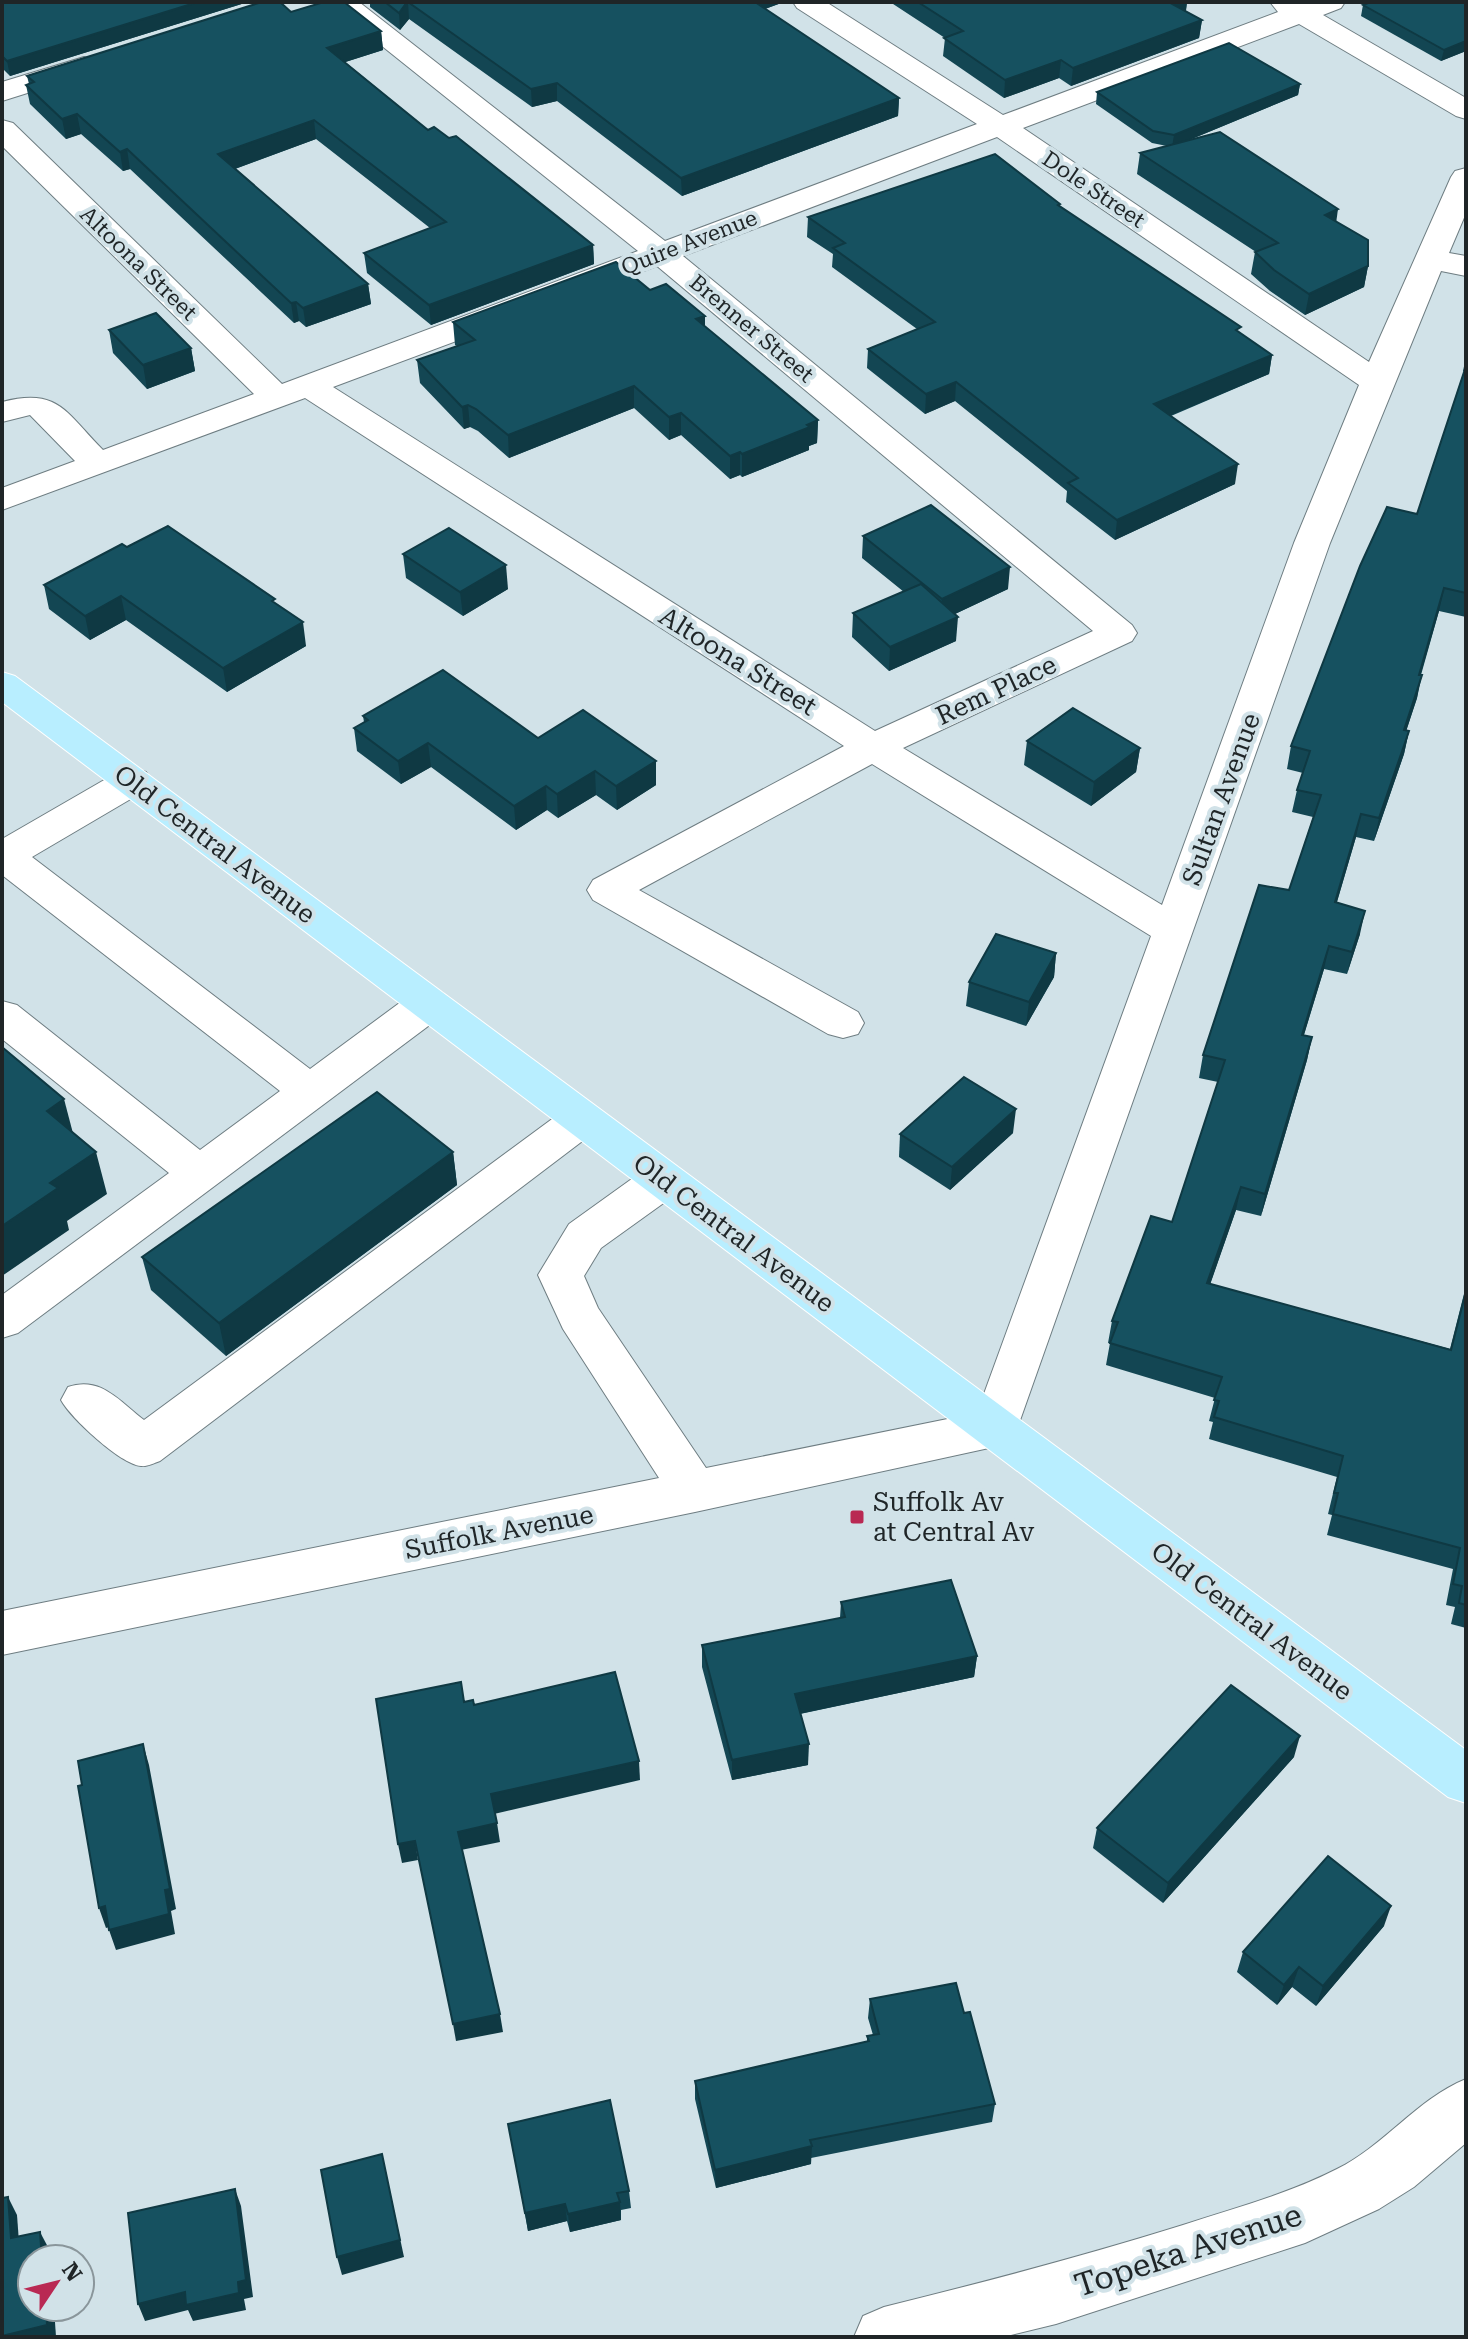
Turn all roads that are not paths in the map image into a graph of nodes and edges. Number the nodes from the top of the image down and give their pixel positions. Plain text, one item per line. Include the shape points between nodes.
1 (341, 2) edge
2 (807, 2) edge
3 (1331, 2) edge
4 (1291, 8) edge
5 (106, 59) edge
6 (2, 92) edge
7 (1466, 110) edge
8 (1000, 126) junction
9 (2, 129) edge
10 (1466, 177) edge
11 (661, 253) junction
12 (1448, 262) edge
13 (1377, 382) junction
14 (292, 391) junction
15 (2, 412) edge
16 (97, 464) junction
17 (2, 500) edge
18 (1119, 633) joint
19 (2, 684) edge
20 (873, 747) junction
21 (132, 781) junction
22 (3, 856) edge
23 (1174, 931) junction
24 (428, 1004) junction
25 (2, 1016) edge
26 (843, 1023) dead end
27 (310, 1092) junction
28 (582, 1119) junction
29 (200, 1174) junction
30 (663, 1180) junction
31 (2, 1320) edge
32 (85, 1400) dead end
33 (995, 1429) junction
34 (695, 1492) junction
35 (2, 1633) edge
36 (1466, 1780) edge
37 (1466, 2107) edge
38 (884, 2337) edge

1 - 11 street, Brenner Street
2 - 8 street, Dole Street
3 - 4 street, Quire Avenue
4 - 7 street
4 - 8 street, Quire Avenue
5 - 6 street
8 - 11 street, Quire Avenue
8 - 13 street, Dole Street
9 - 14 street, Altoona Street
10 - 12 street, Sultan Avenue
11 - 14 street, Quire Avenue
11 - 18 street, Brenner Street
12 - 13 street, Sultan Avenue
13 - 23 street, Sultan Avenue via 1312,543
14 - 16 street, Quire Avenue
14 - 20 street, Altoona Street
15 - 16 street via 29,405 42,408
16 - 17 street, Quire Avenue
18 - 20 street, Rem Place
19 - 21 main road, Old Central Avenue
20 - 23 street, Altoona Street
20 - 26 street, Rem Place via 607,890
21 - 22 street
21 - 24 main road, Old Central Avenue
22 - 27 street
23 - 33 street, Sultan Avenue
24 - 27 street
24 - 28 main road, Old Central Avenue
25 - 29 street
27 - 29 street
28 - 30 main road, Old Central Avenue
28 - 32 street via 143,1447
29 - 31 street
30 - 33 main road, Old Central Avenue
30 - 34 street via 585,1236 561,1275 579,1316
33 - 34 street, Suffolk Avenue
33 - 36 main road, Old Central Avenue
34 - 35 street, Suffolk Avenue
37 - 38 street, Topeka Avenue via 1425,2145 1370,2182 1284,2222 1056,2294

